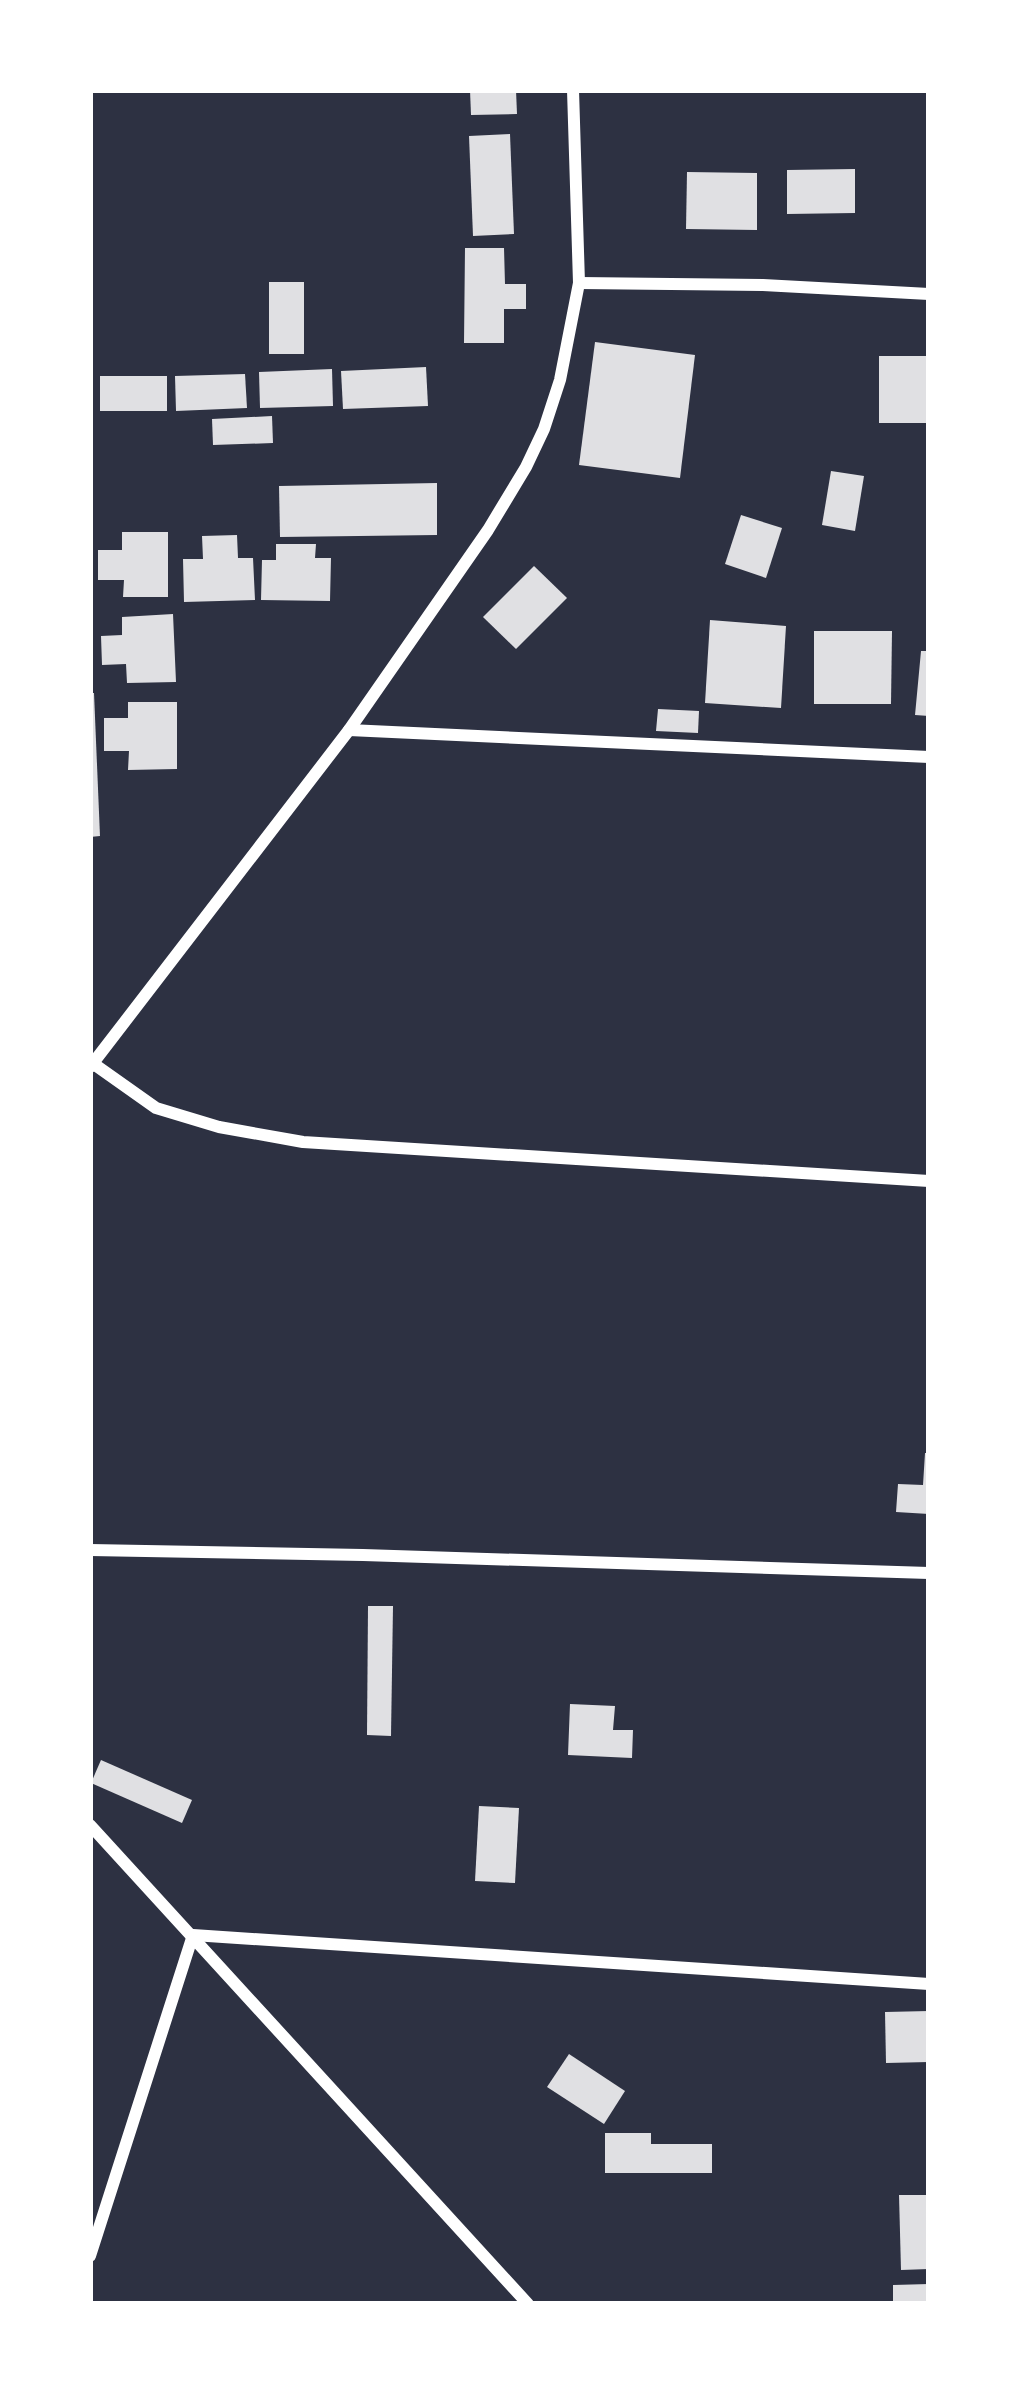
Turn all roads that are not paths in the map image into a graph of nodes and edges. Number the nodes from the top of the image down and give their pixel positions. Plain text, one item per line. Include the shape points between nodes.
1 (573, 90) edge
2 (579, 283) junction
3 (929, 294) edge
4 (349, 730) junction
5 (929, 757) edge
6 (91, 1064) edge
7 (929, 1180) edge
8 (90, 1550) edge
9 (929, 1573) edge
10 (90, 1825) edge
11 (193, 1935) junction
12 (929, 1984) edge
13 (90, 2257) edge
14 (528, 2304) edge

1 - 2 street
2 - 3 street
2 - 4 street via 560,380 526,467
4 - 5 street
4 - 6 street
6 - 7 street via 156,1108 302,1142
8 - 9 street
10 - 11 street
11 - 12 street
11 - 13 street
11 - 14 street

